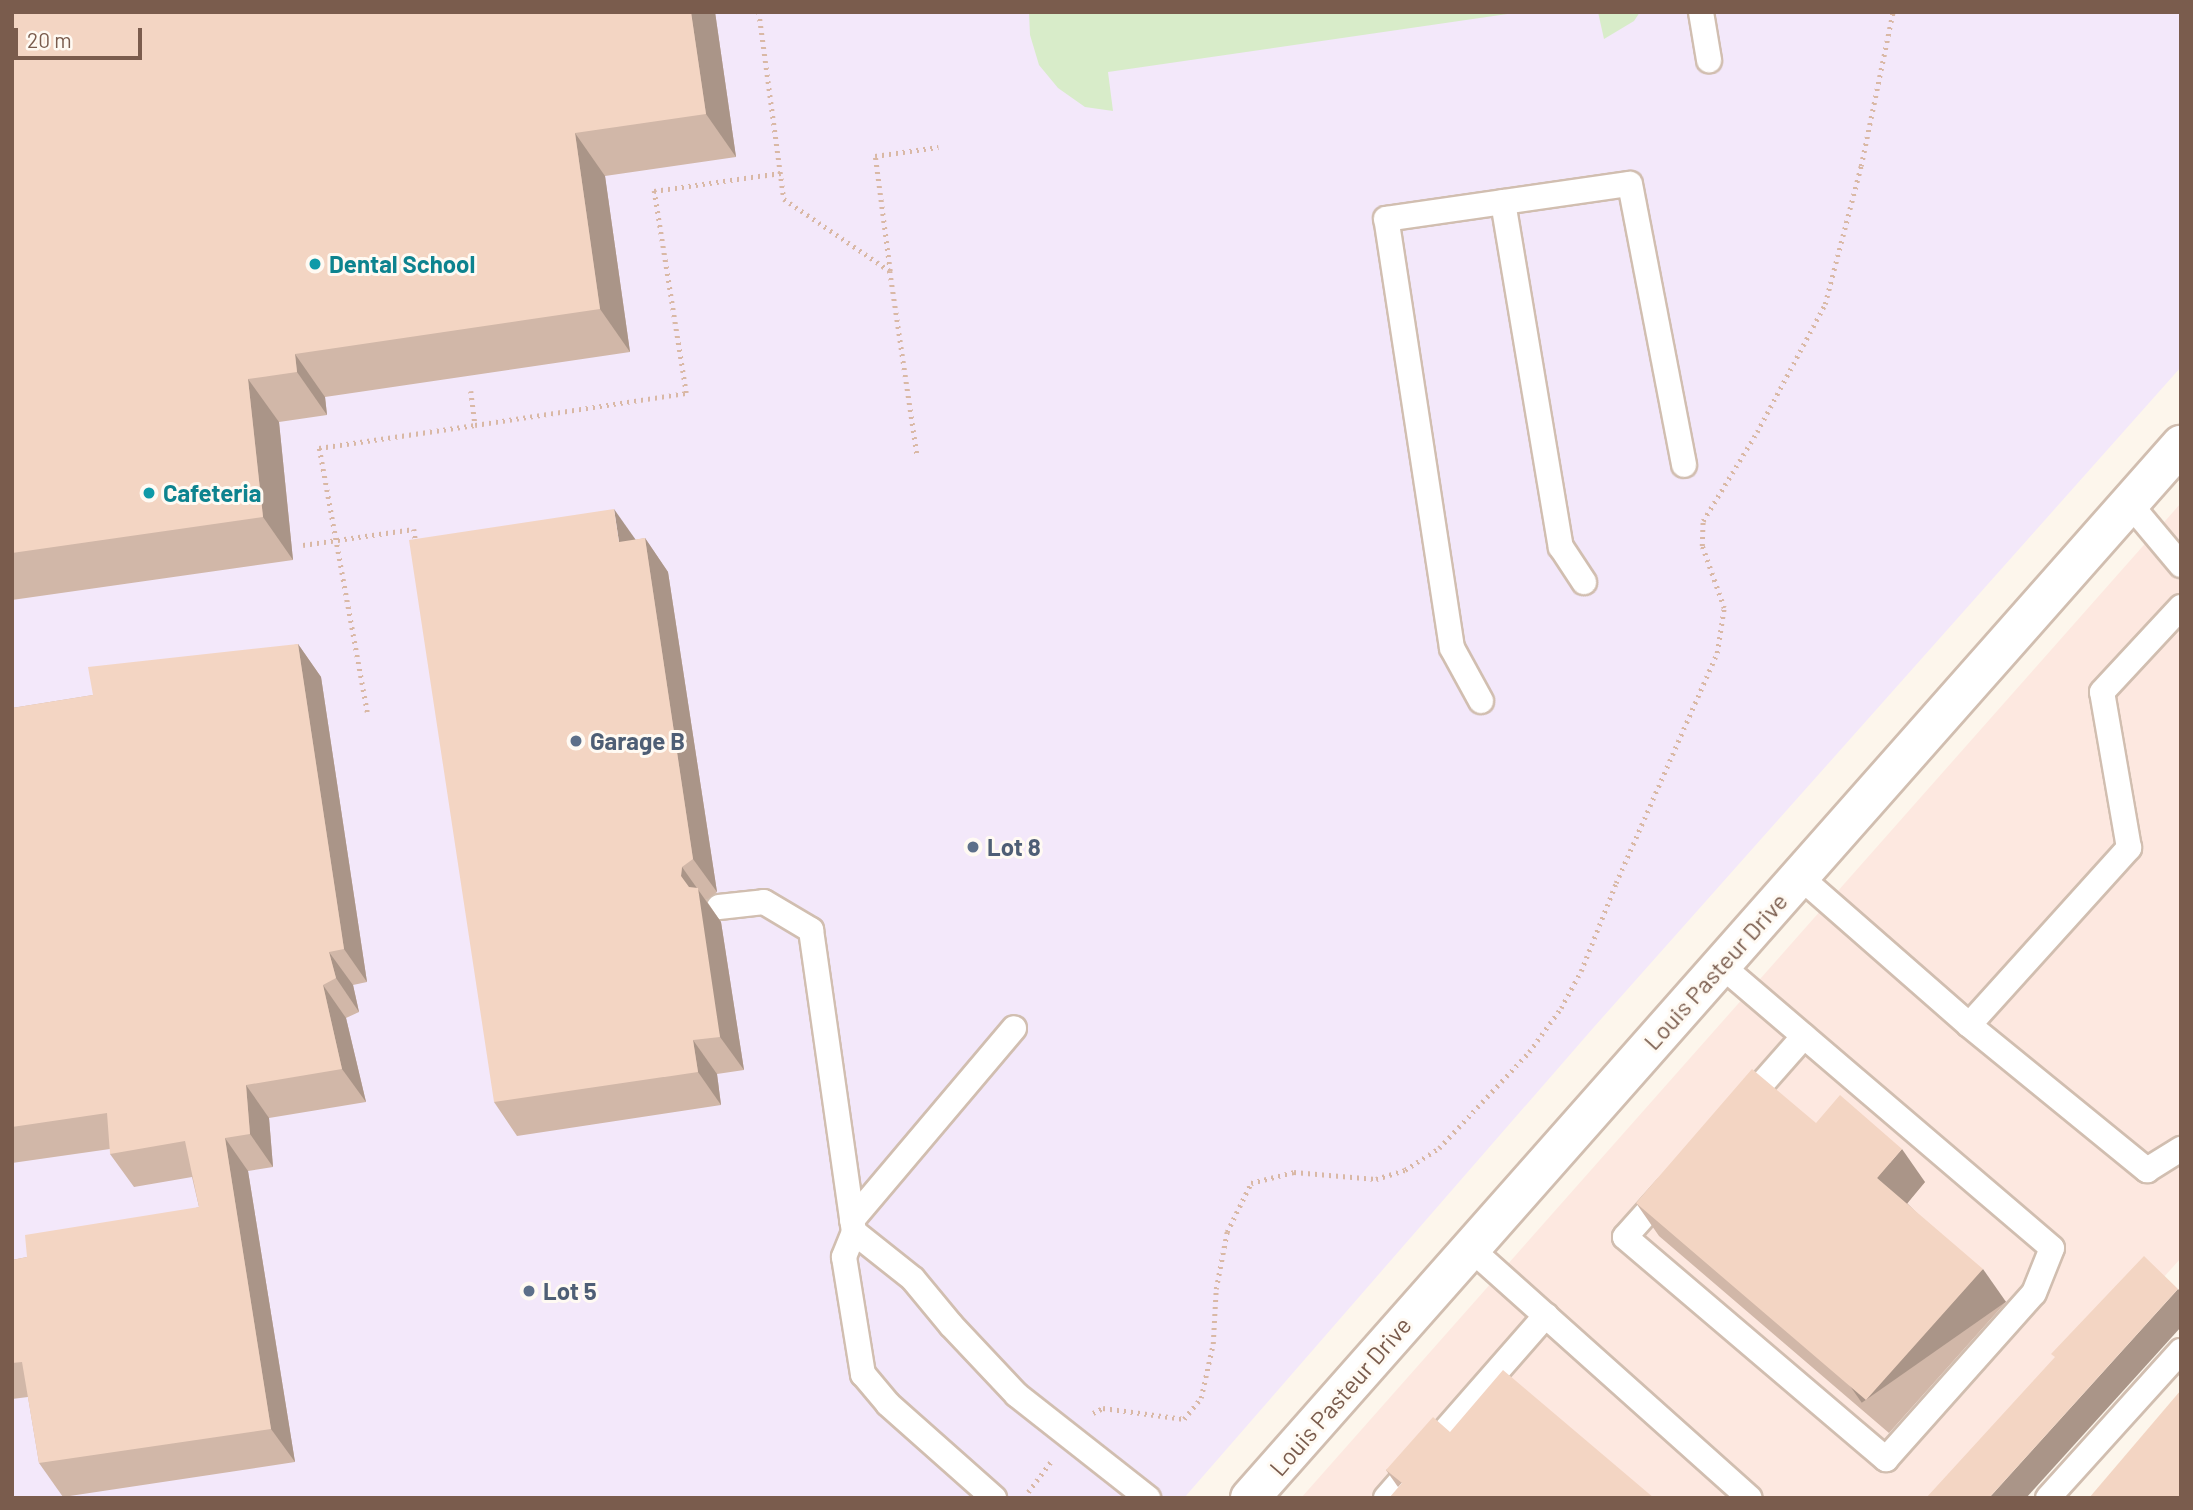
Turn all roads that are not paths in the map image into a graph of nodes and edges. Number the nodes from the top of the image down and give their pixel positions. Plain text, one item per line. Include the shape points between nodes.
1 (1701, 12) edge
2 (1709, 60) dead end
3 (1503, 202) junction
4 (2181, 444) edge
5 (1684, 465) dead end
6 (2129, 503) junction
7 (2181, 565) edge
8 (1584, 582) dead end
9 (2181, 607) edge
10 (1481, 701) dead end
11 (1800, 876) junction
12 (719, 907) dead end
13 (1721, 965) junction
14 (1969, 1025) junction
15 (1014, 1028) dead end
16 (1804, 1036) junction
17 (1732, 1117) edge
18 (2181, 1149) edge
19 (1679, 1177) edge
20 (853, 1226) junction
21 (1470, 1248) junction
22 (1546, 1315) junction
23 (2181, 1350) edge
24 (994, 1498) edge
25 (1148, 1498) edge
26 (1250, 1498) edge
27 (1386, 1498) edge
28 (1750, 1498) edge
29 (2048, 1498) edge

1 - 2 lane
3 - 5 lane via 1630,184
3 - 8 lane via 1561,547
3 - 10 lane via 1386,219 1452,649
4 - 6 street, Louis Pasteur Drive
6 - 7 lane
6 - 11 street, Louis Pasteur Drive
9 - 14 lane via 2102,692 2129,848
11 - 13 street, Louis Pasteur Drive
11 - 14 lane
12 - 20 lane via 764,902 811,930
13 - 16 lane
13 - 21 street, Louis Pasteur Drive
14 - 18 lane via 2147,1170
15 - 20 lane
16 - 17 lane
16 - 19 lane via 2052,1248 2034,1293 1886,1459 1625,1237
20 - 24 lane via 844,1257 863,1374 888,1404
20 - 25 lane via 913,1279 1017,1395
21 - 22 lane
21 - 26 street, Louis Pasteur Drive
22 - 27 lane
22 - 28 lane
23 - 29 lane

